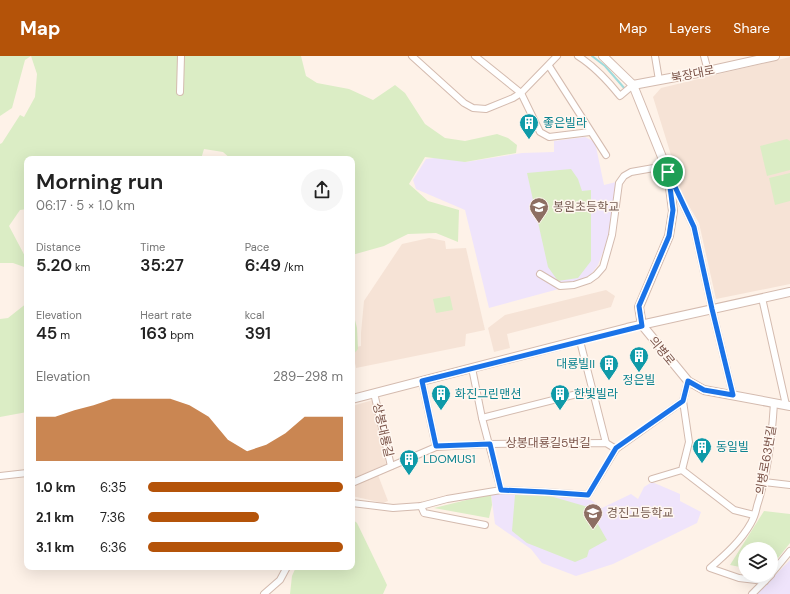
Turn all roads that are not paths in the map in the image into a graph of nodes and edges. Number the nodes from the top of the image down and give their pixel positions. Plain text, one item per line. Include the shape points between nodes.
1 (181, 56) edge
2 (412, 56) edge
3 (475, 56) edge
4 (557, 56) edge
5 (578, 56) edge
6 (603, 56) edge
7 (655, 56) edge
8 (704, 56) edge
9 (775, 56) edge
10 (758, 58) edge
11 (549, 66) junction
12 (708, 71) junction
13 (659, 80) junction
14 (633, 85) junction
15 (180, 92) dead end
16 (521, 92) junction
17 (590, 132) junction
18 (606, 155) dead end
19 (666, 169) junction
20 (540, 274) dead end
21 (790, 292) edge
22 (762, 298) junction
23 (712, 309) junction
24 (642, 326) junction
25 (580, 341) junction
26 (472, 368) junction
27 (422, 381) junction
28 (688, 381) junction
29 (593, 390) junction
30 (374, 394) junction
31 (733, 395) junction
32 (355, 398) edge
33 (683, 401) junction
34 (774, 403) junction
35 (788, 405) edge
36 (482, 418) junction
37 (606, 443) junction
38 (490, 444) junction
39 (436, 446) junction
40 (616, 448) junction
41 (391, 466) junction
42 (682, 470) junction
43 (24, 473) edge
44 (0, 476) edge
45 (652, 479) dead end
46 (355, 482) edge
47 (764, 482) junction
48 (790, 485) edge
49 (501, 490) junction
50 (355, 503) edge
51 (421, 506) junction
52 (754, 515) junction
53 (484, 525) dead end
54 (790, 551) edge
55 (778, 566) edge
56 (285, 570) edge
57 (738, 578) edge
58 (765, 582) edge
59 (264, 594) edge
60 (752, 594) edge

1 - 15 street
2 - 16 street via 474,108 486,109
3 - 16 street
4 - 11 street
5 - 14 street via 596,70 620,96
6 - 14 street, 의병로
7 - 13 street
8 - 12 street
9 - 10 street, 북장대로
10 - 12 street, 북장대로
11 - 16 street
11 - 17 street
12 - 13 street, 북장대로
13 - 14 street, 북장대로
14 - 19 street, 의병로
16 - 17 street via 540,132 549,137
17 - 18 street
19 - 20 street via 631,172 619,183 612,235 603,267 596,275 574,285 560,286
19 - 23 street, 의병로 via 694,227
19 - 24 street, 의병로 via 673,210 669,236 639,306
21 - 22 street, 상봉대룡길
22 - 23 street, 상봉대룡길
22 - 35 street
23 - 24 street, 상봉대룡길
23 - 31 street, 의병로
24 - 25 street, 상봉대룡길
24 - 28 street, 의병로
25 - 26 street, 상봉대룡길
25 - 29 street, 상봉대룡길5번길
26 - 27 street, 상봉대룡길
26 - 36 street
27 - 30 street, 상봉대룡길
27 - 39 street
28 - 31 street, 의병로 via 704,390
28 - 33 street
29 - 36 street
29 - 37 street, 상봉대룡길5번길
30 - 32 street, 상봉대룡길
30 - 41 street, 상봉대룡길
31 - 34 street, 의병로
33 - 40 street
33 - 42 street via 689,442
34 - 35 street, 의병로
34 - 47 street, 의병로63번길
36 - 38 street
37 - 38 street, 상봉대룡길5번길
37 - 40 street, 상봉대룡길5번길
38 - 39 street, 상봉대룡길5번길
38 - 49 street
39 - 41 street
40 - 49 street via 588,495
41 - 46 street
42 - 45 street
42 - 52 street via 734,510
43 - 44 street
47 - 48 street
47 - 52 street, 의병로63번길
49 - 51 street
50 - 51 street via 393,508
51 - 53 street via 424,513
52 - 57 street, 의병로63번길 via 737,543 710,568
54 - 55 street
56 - 59 street via 280,580
58 - 60 street

